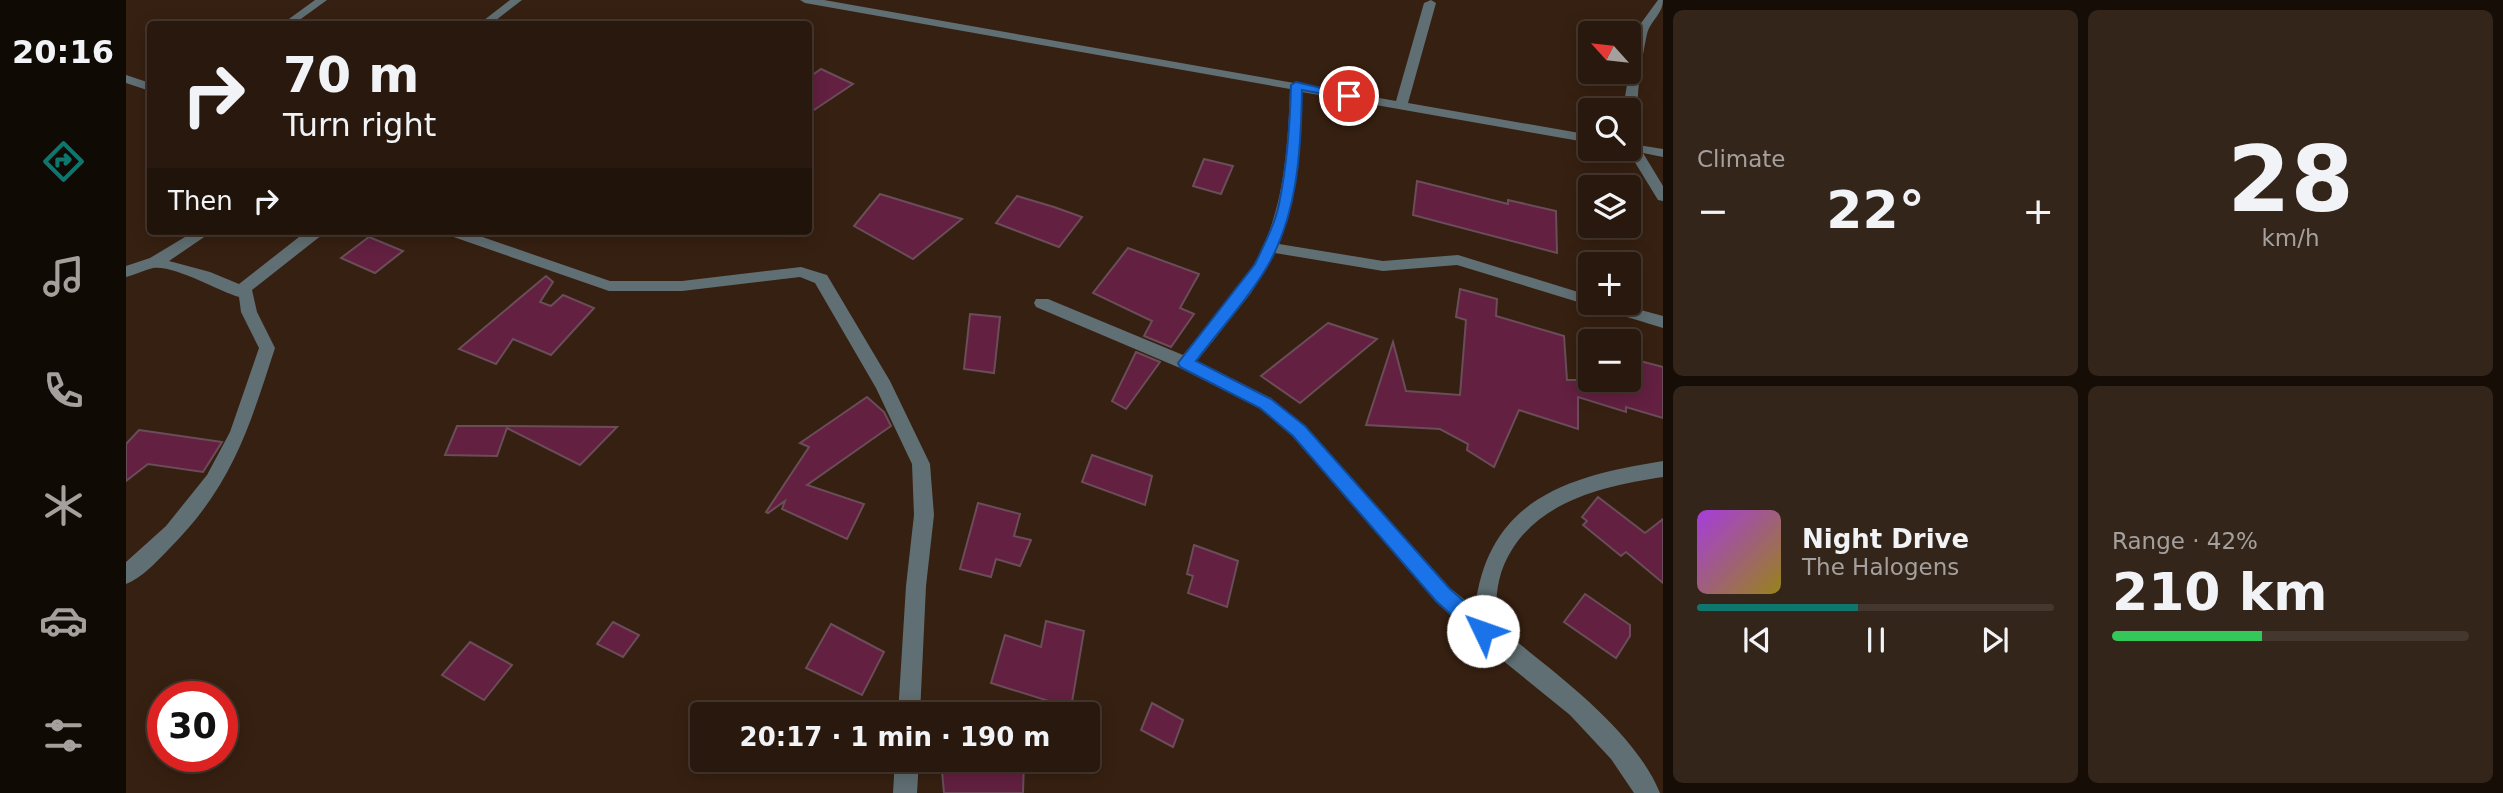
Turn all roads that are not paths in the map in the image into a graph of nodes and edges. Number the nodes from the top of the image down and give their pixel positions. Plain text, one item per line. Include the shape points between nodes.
1 (323, 0) edge
2 (517, 0) edge
3 (805, 0) edge
4 (1663, 1) edge
5 (1430, 3) dead end
6 (292, 21) edge
7 (488, 21) edge
8 (126, 79) edge
9 (1296, 85) junction
10 (147, 87) edge
11 (1630, 98) edge
12 (1401, 106) junction
13 (1578, 137) edge
14 (1641, 149) edge
15 (1663, 153) edge
16 (1640, 161) edge
17 (1663, 197) edge
18 (199, 235) edge
19 (313, 235) edge
20 (462, 235) edge
21 (1270, 247) junction
22 (155, 262) junction
23 (126, 272) edge
24 (239, 292) junction
25 (1578, 297) edge
26 (1042, 303) dead end
27 (1638, 315) edge
28 (1663, 322) edge
29 (1186, 363) junction
30 (1663, 469) edge
31 (126, 575) edge
32 (1483, 631) junction
33 (910, 702) edge
34 (906, 772) edge
35 (905, 793) edge
36 (1648, 793) edge

1 - 6 street
2 - 7 street
3 - 9 street
4 - 11 street via 1642,30
5 - 12 street
8 - 10 street
9 - 12 street
9 - 21 street via 1286,206
12 - 13 street
14 - 15 street
16 - 17 street
18 - 22 street
19 - 24 street
20 - 33 street via 609,286 682,286 801,272 821,279 884,386 921,464 925,515
21 - 25 street via 1383,266 1458,260
21 - 29 street via 1261,266
22 - 23 street
22 - 24 street via 205,276
24 - 31 street via 246,293 249,312 267,348 234,445 216,478 182,522
26 - 29 street
27 - 28 street
29 - 32 street via 1265,403 1299,431 1443,595
30 - 32 street via 1573,488 1523,520 1494,562
32 - 36 street via 1578,708 1619,751
34 - 35 street

